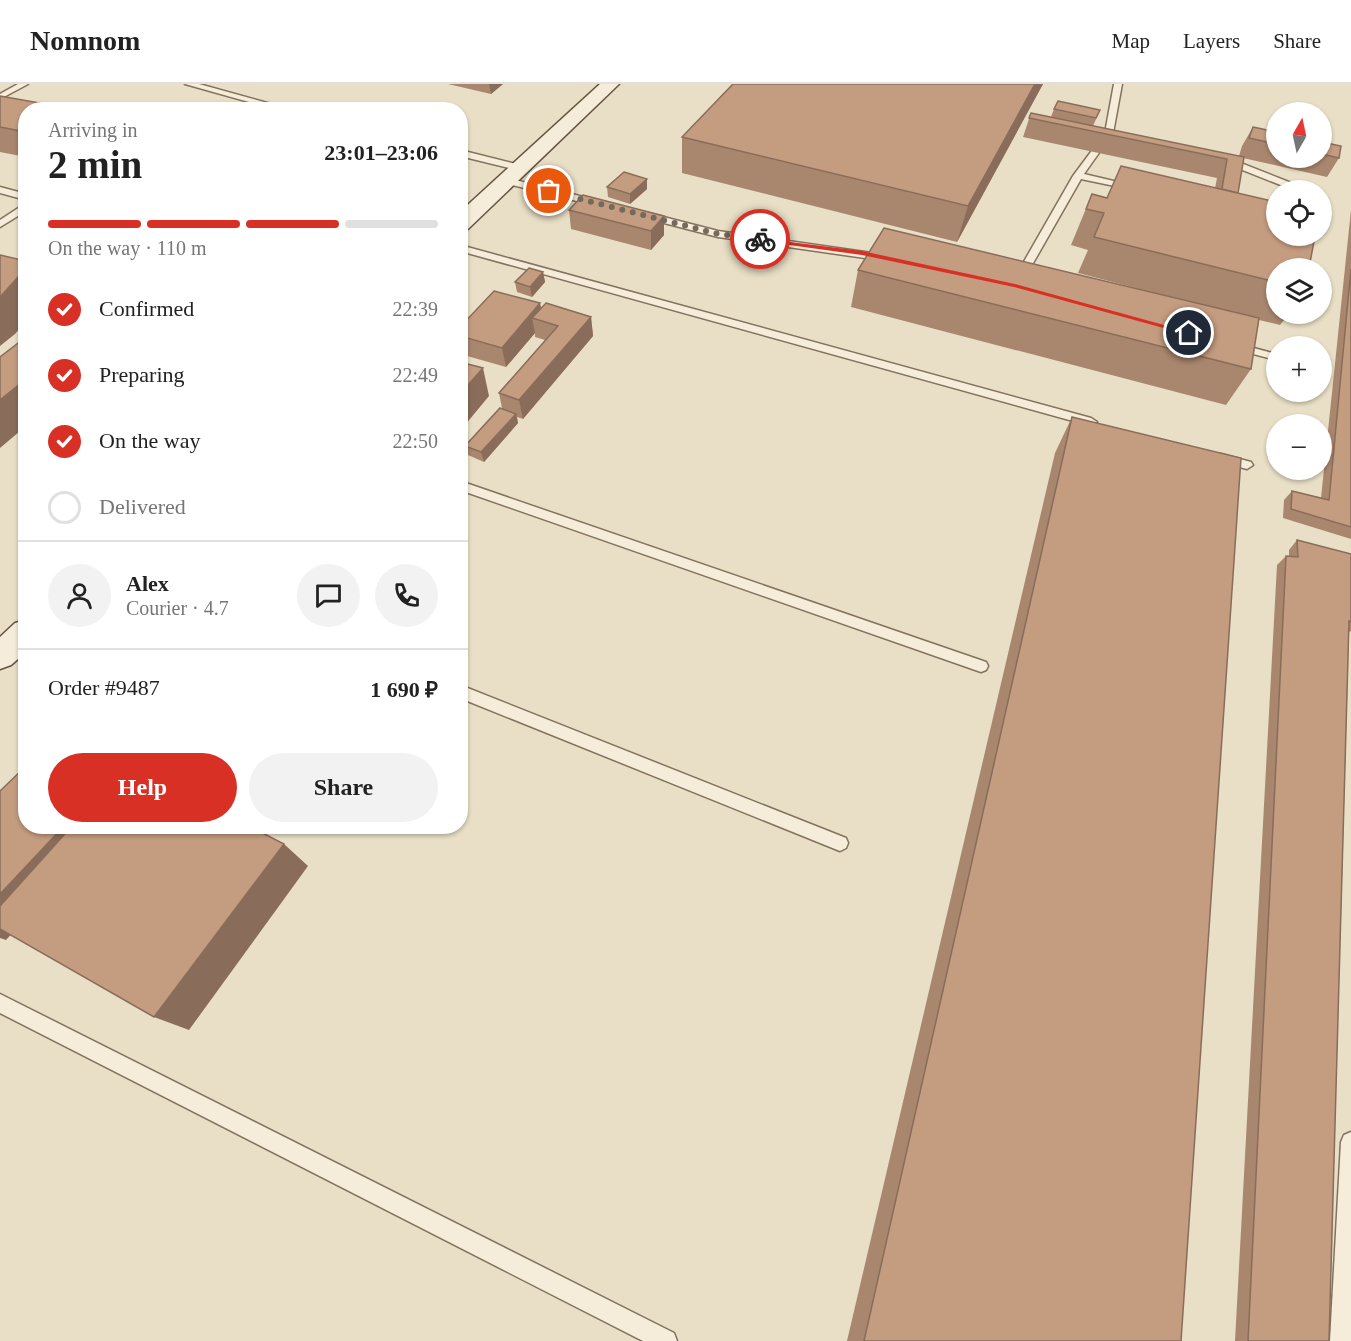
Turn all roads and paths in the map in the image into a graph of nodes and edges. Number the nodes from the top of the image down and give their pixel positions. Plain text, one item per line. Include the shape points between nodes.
1 (24, 84) edge
2 (189, 84) edge
3 (610, 84) edge
4 (1118, 84) edge
5 (0, 97) edge
6 (258, 102) edge
7 (1109, 133) junction
8 (1120, 135) edge
9 (1210, 154) edge
10 (468, 156) edge
11 (514, 175) junction
12 (1078, 176) junction
13 (1276, 180) edge
14 (1144, 189) edge
15 (0, 190) edge
16 (18, 195) edge
17 (607, 206) edge
18 (629, 211) edge
19 (18, 212) edge
20 (468, 217) edge
21 (0, 224) edge
22 (468, 250) edge
23 (895, 260) edge
24 (1026, 289) edge
25 (1220, 342) edge
26 (1266, 354) edge
27 (1099, 424) edge
28 (1213, 456) edge
29 (1247, 465) dead end
30 (468, 488) edge
31 (18, 639) edge
32 (0, 656) edge
33 (981, 666) dead end
34 (468, 694) edge
35 (840, 843) dead end
36 (0, 1003) edge
37 (1351, 1142) edge
38 (666, 1341) edge
39 (1341, 1341) edge

1 - 5 lane
2 - 6 lane
3 - 11 street
4 - 7 lane
7 - 8 lane
7 - 12 lane
9 - 13 lane
10 - 11 lane
11 - 17 lane
11 - 20 street
12 - 14 lane
12 - 24 lane via 1010,284
15 - 16 lane
18 - 23 lane via 718,234
19 - 21 lane
22 - 27 lane
25 - 26 lane
28 - 29 lane
30 - 33 lane
31 - 32 street
34 - 35 lane
36 - 38 lane
37 - 39 lane

